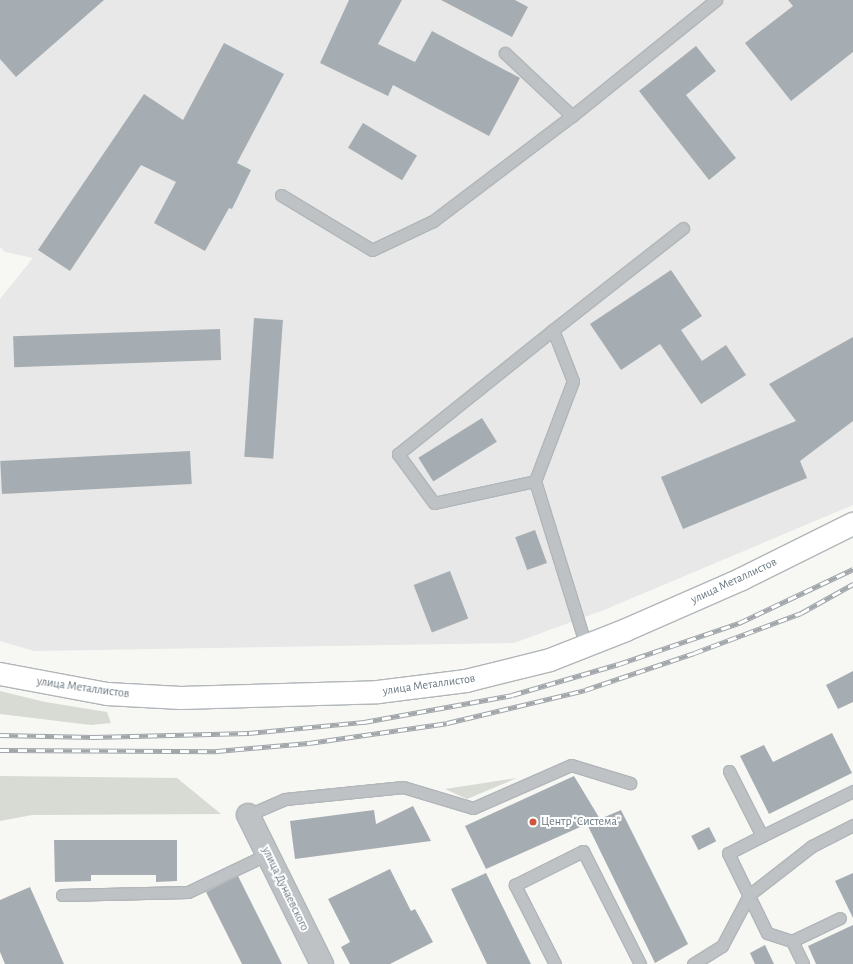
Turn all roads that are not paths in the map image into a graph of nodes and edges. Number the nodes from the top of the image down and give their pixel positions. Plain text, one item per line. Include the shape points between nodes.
1 (716, 0) edge
2 (505, 53) dead end
3 (572, 116) junction
4 (281, 195) dead end
5 (683, 228) dead end
6 (553, 330) junction
7 (535, 480) junction
8 (853, 524) edge
9 (586, 646) junction
10 (0, 674) edge
11 (729, 771) dead end
12 (630, 783) dead end
13 (853, 791) edge
14 (248, 815) joint
15 (853, 825) edge
16 (762, 836) junction
17 (268, 854) junction
18 (62, 894) dead end
19 (749, 895) junction
20 (840, 918) dead end
21 (792, 940) junction
22 (322, 964) edge
23 (555, 964) edge
24 (640, 964) edge
25 (693, 964) edge
26 (804, 964) edge

1 - 3 lane
2 - 3 lane
3 - 4 lane via 433,221 372,250
5 - 6 lane
6 - 7 lane via 573,381
6 - 7 lane via 398,454 434,503
7 - 9 lane
8 - 9 main road, улица Металлистов via 742,579
9 - 10 main road, улица Металлистов via 550,660 466,681 378,692 287,697 181,698 107,694
11 - 16 lane
12 - 14 lane via 571,765 473,808 403,787 285,799
13 - 16 lane
14 - 17 street, улица Дунаевского
15 - 19 lane via 812,846
16 - 19 lane via 728,853
17 - 18 lane via 188,892
17 - 22 street, улица Дунаевского
19 - 21 lane via 767,933
19 - 25 lane via 722,946
20 - 21 lane
21 - 26 lane
23 - 24 lane via 514,885 583,851

